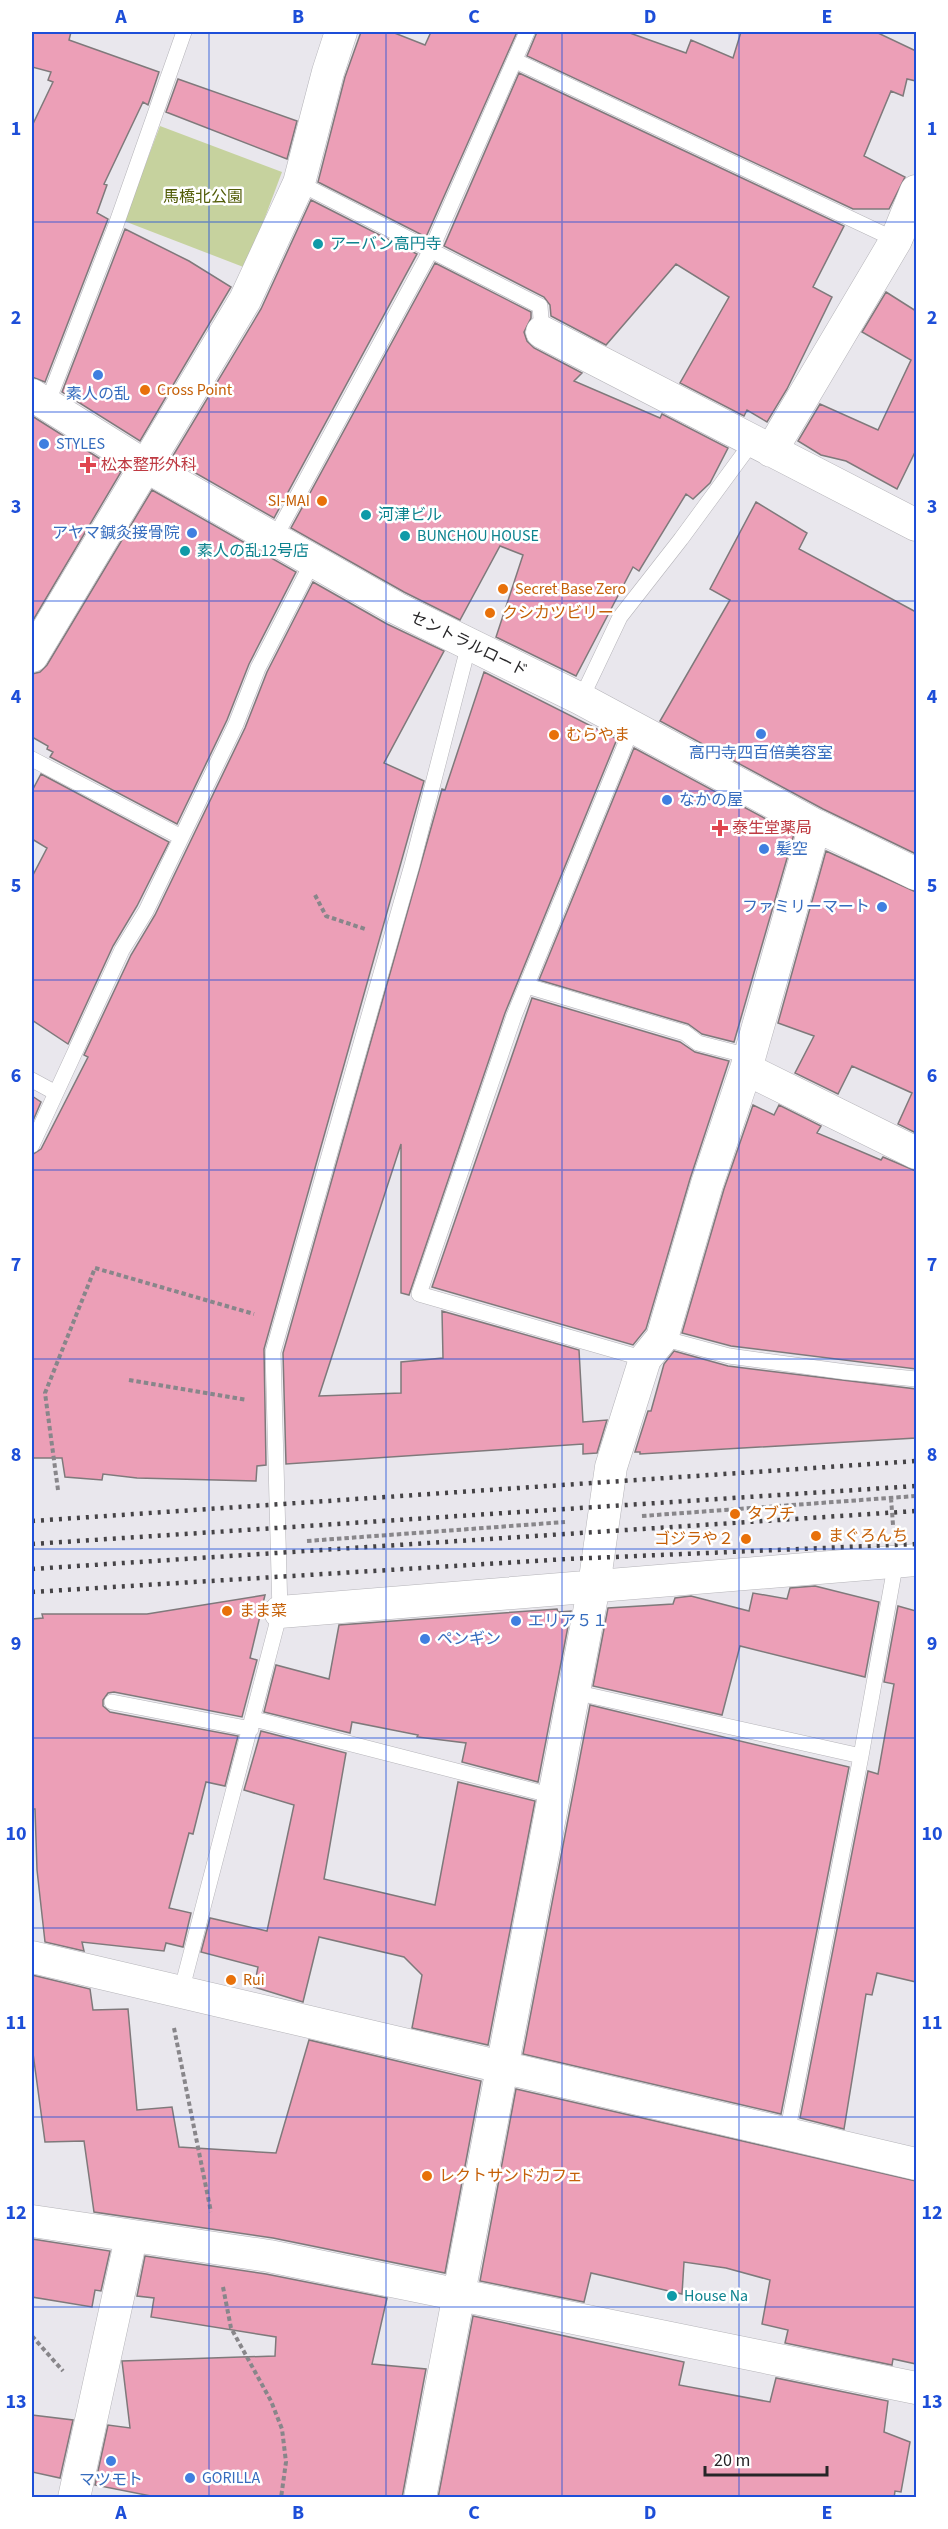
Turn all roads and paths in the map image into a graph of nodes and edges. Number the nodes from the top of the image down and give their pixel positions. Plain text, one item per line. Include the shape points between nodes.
1 (184, 32) edge
2 (342, 32) edge
3 (527, 32) edge
4 (516, 61) junction
5 (299, 183) junction
6 (916, 191) edge
7 (431, 250) junction
8 (906, 250) edge
9 (542, 332) joint
10 (39, 400) edge
11 (762, 446) junction
12 (144, 465) junction
13 (916, 525) edge
14 (274, 539) junction
15 (313, 561) junction
16 (469, 644) junction
17 (32, 656) edge
18 (581, 699) junction
19 (632, 728) junction
20 (32, 759) edge
21 (815, 825) junction
22 (181, 837) junction
23 (916, 874) edge
24 (315, 895) dead end
25 (392, 938) junction
26 (527, 986) junction
27 (747, 1063) junction
28 (32, 1080) edge
29 (56, 1093) junction
30 (32, 1145) edge
31 (916, 1153) edge
32 (283, 1322) junction
33 (653, 1348) junction
34 (916, 1379) edge
35 (129, 1380) dead end
36 (275, 1405) junction
37 (58, 1490) dead end
38 (906, 1561) edge
39 (594, 1586) junction
40 (280, 1612) junction
41 (574, 1692) junction
42 (112, 1702) dead end
43 (252, 1724) junction
44 (861, 1756) junction
45 (554, 1796) junction
46 (32, 1957) edge
47 (173, 1990) junction
48 (502, 2067) junction
49 (787, 2134) junction
50 (916, 2164) edge
51 (32, 2221) edge
52 (131, 2238) junction
53 (216, 2250) junction
54 (459, 2293) junction
55 (916, 2388) edge
56 (74, 2498) edge
57 (281, 2498) edge
58 (420, 2498) edge

1 - 10 lane via 116,225
2 - 5 street
3 - 4 lane
4 - 7 lane
4 - 8 lane
5 - 7 lane
5 - 12 street via 245,300
6 - 8 street
7 - 9 lane via 540,306
7 - 14 lane
8 - 11 street
9 - 11 street
10 - 12 street, セントラルロード
11 - 13 street
11 - 18 lane via 620,617
12 - 14 street, セントラルロード
12 - 17 street
14 - 15 street, セントラルロード
15 - 16 street, セントラルロード
15 - 22 lane via 258,668 236,724
16 - 18 street, セントラルロード
16 - 25 lane
18 - 19 street, セントラルロード
19 - 21 street, セントラルロード
19 - 26 lane
20 - 22 lane
21 - 23 street, セントラルロード
21 - 27 street
22 - 29 lane via 146,911 122,950
24 - 25 path via 326,916
25 - 32 lane
26 - 27 lane via 685,1033 698,1043
26 - 33 lane via 419,1294
27 - 31 street
27 - 33 street
28 - 29 lane
29 - 30 lane
32 - 36 lane via 273,1352
32 - 37 path via 95,1268 45,1393
33 - 34 lane
33 - 39 street via 611,1467
35 - 36 path
36 - 40 lane
38 - 39 street
38 - 44 lane
39 - 40 street
39 - 41 street
40 - 43 lane
41 - 44 lane
41 - 45 street
42 - 43 lane
43 - 45 lane
43 - 47 lane
44 - 49 lane
45 - 48 street
46 - 47 street
47 - 48 street
47 - 53 path
48 - 49 street
48 - 54 street
49 - 50 street
51 - 52 street
52 - 53 street
52 - 56 street
53 - 54 street via 269,2256
53 - 57 path via 231,2328 282,2429 286,2462
54 - 55 street
54 - 58 street

